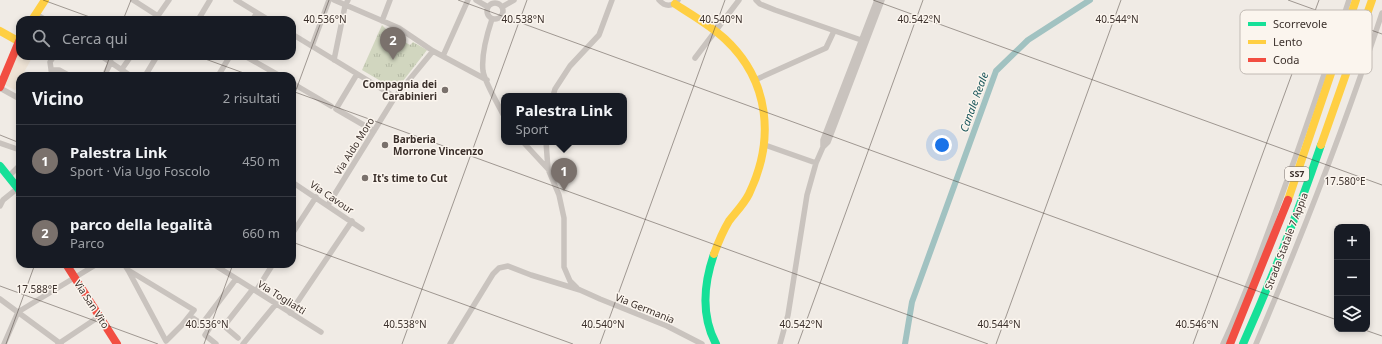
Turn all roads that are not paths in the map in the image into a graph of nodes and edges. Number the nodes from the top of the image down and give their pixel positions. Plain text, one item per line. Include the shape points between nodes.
1 (45, 0) edge
2 (133, 0) edge
3 (169, 0) edge
4 (210, 0) edge
5 (236, 0) edge
6 (329, 0) edge
7 (334, 0) edge
8 (390, 0) edge
9 (468, 0) edge
10 (476, 0) edge
11 (514, 0) edge
12 (612, 0) edge
13 (658, 0) edge
14 (739, 0) edge
15 (756, 0) edge
16 (877, 0) edge
17 (882, 0) edge
18 (1349, 0) edge
19 (1356, 0) edge
20 (1372, 0) edge
21 (676, 2) edge
22 (346, 3) edge
23 (488, 7) junction
24 (502, 7) junction
25 (1346, 10) edge
26 (1353, 10) edge
27 (1369, 10) edge
28 (257, 13) junction
29 (1382, 13) edge
30 (35, 16) edge
31 (154, 16) edge
32 (158, 16) edge
33 (200, 16) edge
34 (255, 16) edge
35 (262, 16) edge
36 (492, 19) junction
37 (382, 21) junction
38 (0, 31) edge
39 (715, 31) junction
40 (834, 31) junction
41 (296, 36) edge
42 (16, 39) edge
43 (861, 40) junction
44 (1372, 42) edge
45 (312, 46) junction
46 (16, 48) edge
47 (433, 51) junction
48 (443, 56) junction
49 (695, 58) dead end
50 (51, 60) edge
51 (108, 60) edge
52 (128, 60) edge
53 (155, 60) edge
54 (228, 60) edge
55 (252, 60) edge
56 (334, 60) junction
57 (111, 62) junction
58 (122, 69) junction
59 (52, 72) edge
60 (106, 72) edge
61 (125, 72) edge
62 (147, 72) edge
63 (220, 72) edge
64 (273, 72) edge
65 (357, 74) junction
66 (1324, 74) edge
67 (1331, 74) edge
68 (1346, 74) edge
69 (1361, 74) edge
70 (487, 80) junction
71 (755, 80) junction
72 (296, 85) edge
73 (0, 88) edge
74 (554, 93) edge
75 (16, 97) edge
76 (395, 97) junction
77 (331, 106) dead end
78 (501, 110) edge
79 (374, 131) junction
80 (0, 143) edge
81 (526, 145) edge
82 (546, 145) edge
83 (765, 145) junction
84 (823, 147) junction
85 (16, 149) edge
86 (816, 162) junction
87 (0, 166) edge
88 (16, 169) edge
89 (548, 169) junction
90 (9, 176) junction
91 (16, 184) edge
92 (296, 184) edge
93 (16, 189) edge
94 (316, 197) junction
95 (328, 205) junction
96 (0, 206) edge
97 (352, 221) junction
98 (296, 228) edge
99 (362, 229) dead end
100 (68, 268) edge
101 (90, 268) edge
102 (219, 268) edge
103 (270, 268) edge
104 (128, 270) joint
105 (74, 277) junction
106 (236, 279) junction
107 (254, 290) junction
108 (580, 290) junction
109 (0, 299) edge
110 (276, 304) junction
111 (18, 312) junction
112 (290, 312) junction
113 (100, 316) junction
114 (190, 316) junction
115 (202, 324) junction
116 (321, 332) dead end
117 (238, 338) dead end
118 (164, 343) edge
119 (4, 344) edge
120 (59, 344) edge
121 (117, 344) edge
122 (216, 344) edge
123 (243, 344) edge
124 (450, 344) edge
125 (702, 344) edge
126 (716, 344) edge
127 (780, 344) edge
128 (1223, 344) edge
129 (1230, 344) edge
130 (1243, 344) edge
131 (1256, 344) edge

1 - 30 main road
2 - 31 street
3 - 32 street
4 - 33 street
5 - 28 street
6 - 45 street
7 - 22 street
8 - 37 street
9 - 48 street
10 - 23 street
11 - 24 street
12 - 74 street via 599,35 570,66
13 - 21 street via 666,5
14 - 39 street
15 - 40 street via 775,10
16 - 43 street
17 - 84 street via 828,142
18 - 25 street
19 - 26 main road, Strada Statale 7 Appia / SS7
20 - 27 main road, Strada Statale 7 Appia / SS7
21 - 39 main road
22 - 37 street
22 - 56 street
23 - 24 street via 498,3
23 - 36 street via 487,13
24 - 36 street via 503,14 500,18
28 - 34 street
28 - 35 street
29 - 44 street
36 - 70 street via 484,50 484,71
37 - 47 street via 398,28
38 - 42 main road
39 - 49 street
39 - 71 main road via 737,51
40 - 43 street
40 - 71 street via 826,48
41 - 45 street
43 - 84 street via 823,140
45 - 56 street
46 - 73 main road
47 - 48 street
47 - 76 street, Via Aldo Moro
48 - 70 street
50 - 59 street
51 - 57 street
52 - 58 street
53 - 62 street
54 - 63 street
55 - 64 street
56 - 65 street
57 - 58 street
57 - 60 street
58 - 61 street
65 - 76 street
65 - 79 street via 336,109
66 - 128 street via 1271,225
67 - 129 main road, Strada Statale 7 Appia / SS7 via 1285,210
68 - 130 main road, Strada Statale 7 Appia / SS7 via 1308,183
69 - 131 street via 1327,170
70 - 78 street
71 - 83 main road via 764,105
72 - 77 street
73 - 75 street
76 - 79 street, Via Aldo Moro
79 - 95 street, Via Aldo Moro
80 - 85 street
81 - 89 street
82 - 89 street
83 - 86 street
83 - 126 main road via 757,176 747,197 718,241 710,263 706,286 706,313 710,334
84 - 86 street
86 - 127 street via 807,196 788,315
87 - 90 main road
88 - 90 street
89 - 108 street via 559,195 564,218 564,268 570,281
90 - 91 main road
92 - 94 street, Via Cavour
93 - 96 street via 3,200
94 - 95 street, Via Cavour
94 - 98 street
95 - 97 street, Via Cavour
97 - 99 street, Via Cavour
97 - 112 street
100 - 105 main road, Via San Vito
101 - 105 street
102 - 106 street, Via Togliatti
103 - 107 street
104 - 114 street via 194,310
104 - 118 street
105 - 111 street
105 - 113 main road, Via San Vito
106 - 107 street, Via Togliatti
106 - 115 street
107 - 110 street, Via Togliatti
107 - 117 street via 224,326
108 - 124 street, Via Germania via 508,266 499,268
108 - 125 street, Via Germania via 667,326
109 - 111 street
110 - 112 street, Via Togliatti
110 - 123 street
111 - 119 street
111 - 120 street
112 - 116 street, Via Togliatti
113 - 120 street
113 - 121 main road, Via San Vito
114 - 115 street
114 - 118 street
115 - 122 street via 209,329 205,334

